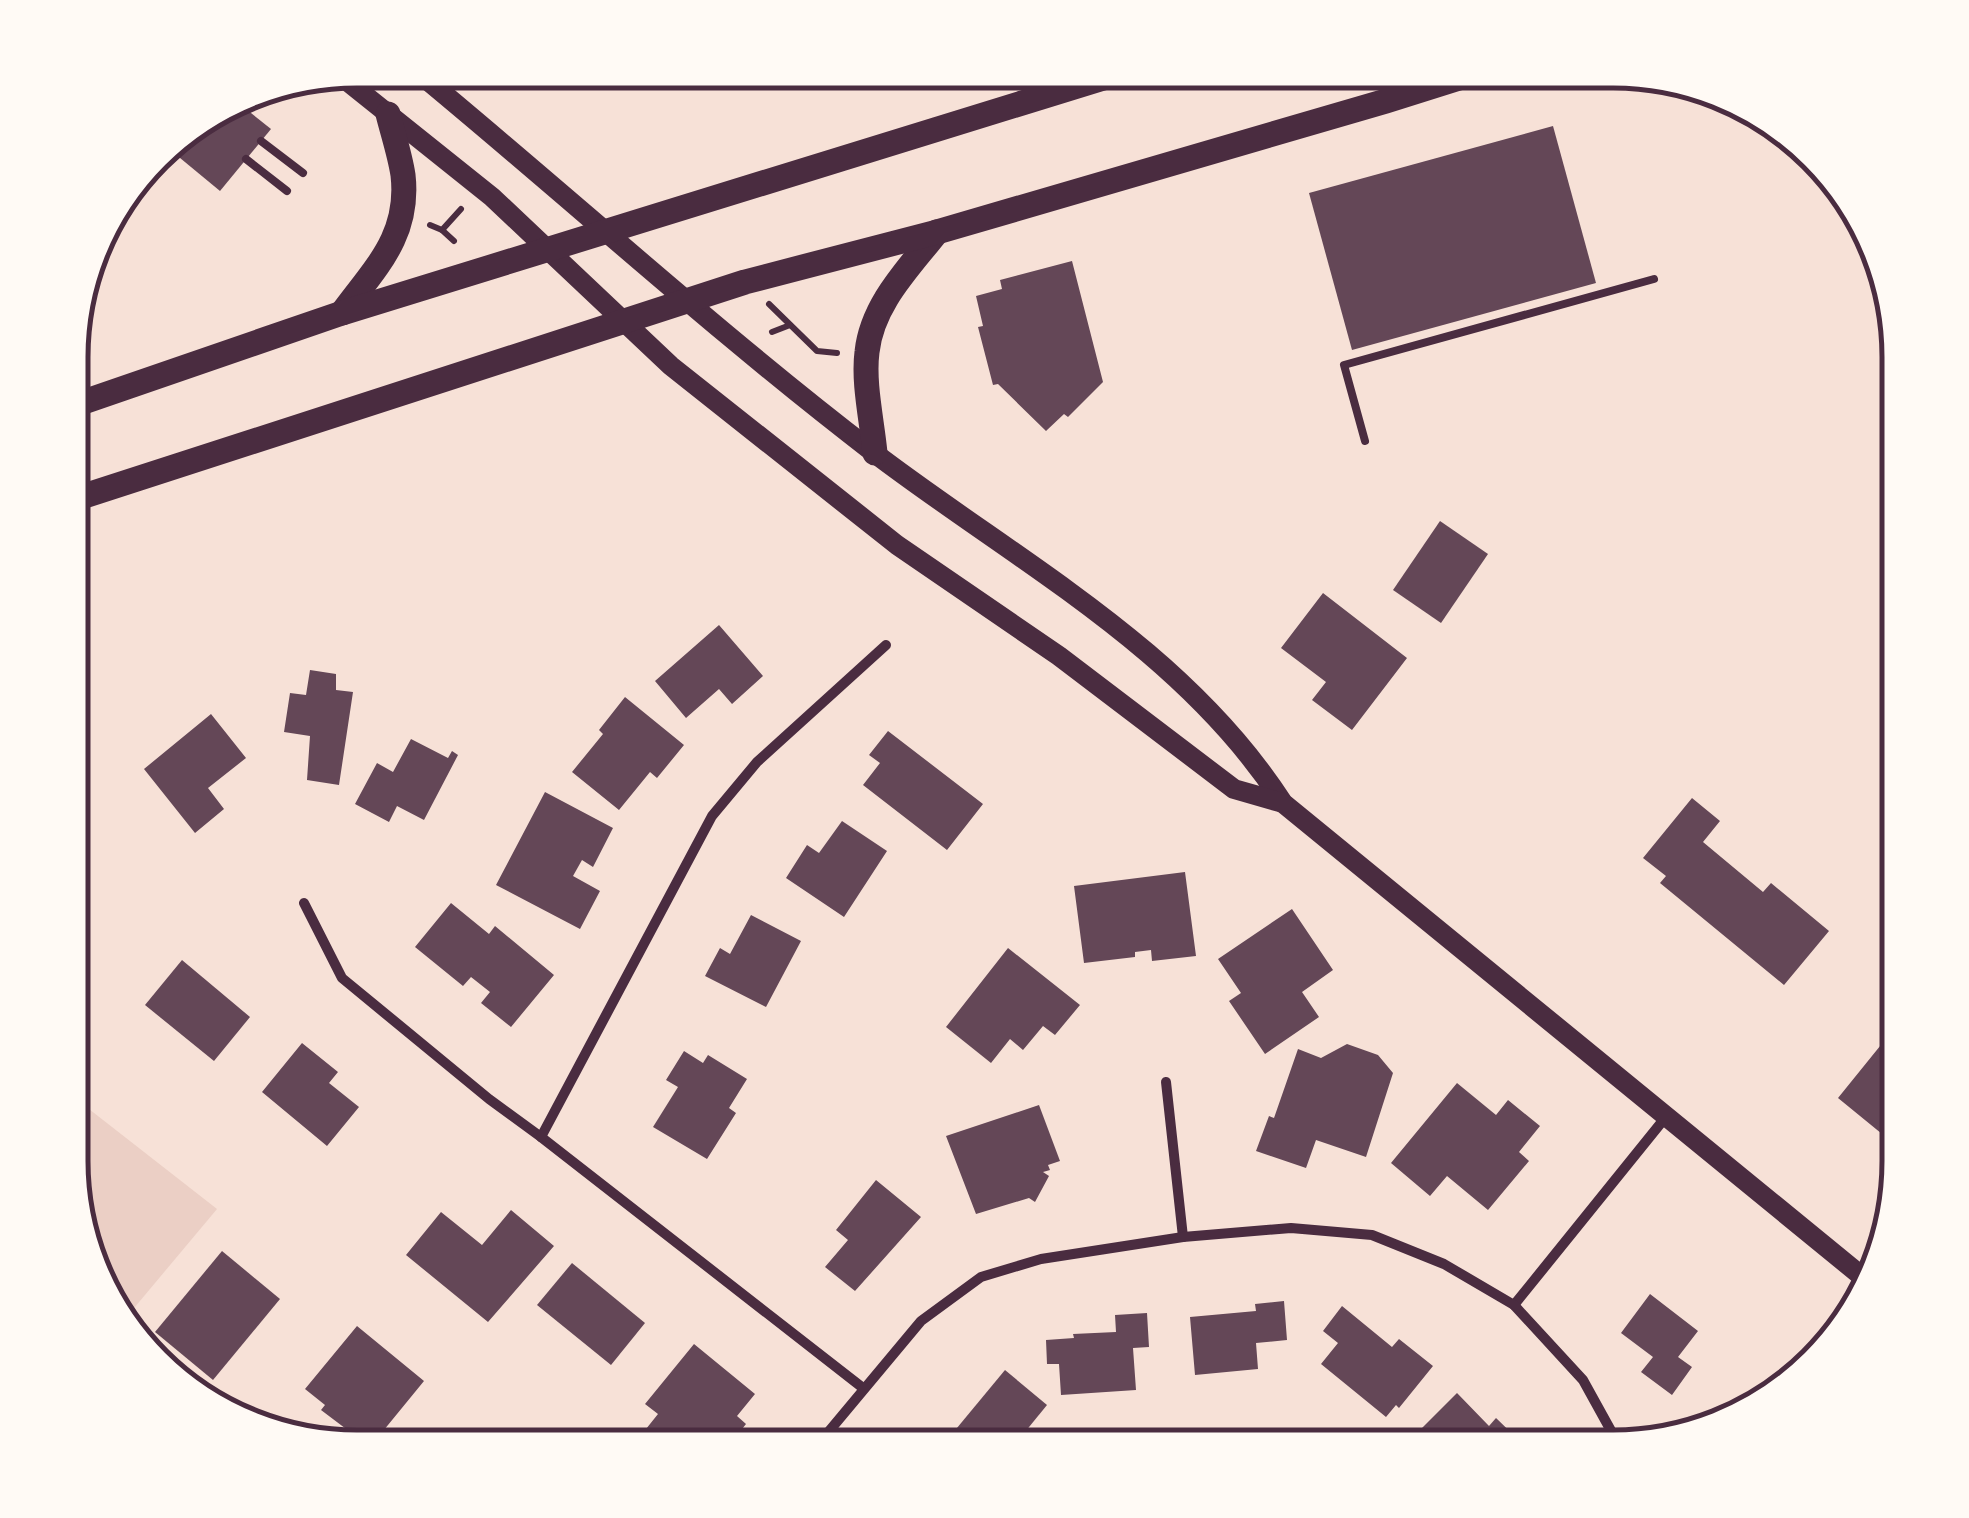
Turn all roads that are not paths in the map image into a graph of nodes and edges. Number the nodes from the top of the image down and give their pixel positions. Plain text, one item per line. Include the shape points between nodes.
1 (355, 87) edge
2 (434, 87) edge
3 (1072, 88) edge
4 (1428, 88) edge
5 (388, 114) junction
6 (261, 141) dead end
7 (246, 159) dead end
8 (303, 173) dead end
9 (287, 192) dead end
10 (607, 231) junction
11 (938, 232) junction
12 (548, 250) junction
13 (1654, 279) dead end
14 (688, 300) junction
15 (342, 314) junction
16 (624, 321) junction
17 (88, 401) edge
18 (1364, 441) dead end
19 (875, 453) junction
20 (88, 495) edge
21 (886, 645) dead end
22 (1283, 803) junction
23 (304, 902) dead end
24 (1166, 1082) dead end
25 (1665, 1118) junction
26 (541, 1136) junction
27 (1184, 1236) junction
28 (1858, 1273) edge
29 (1514, 1305) junction
30 (863, 1388) junction
31 (829, 1430) edge
32 (1611, 1430) edge

1 - 5 main road
2 - 10 main road
3 - 10 main road
4 - 11 main road
5 - 12 main road
5 - 15 main road via 403,175 403,218 391,247
6 - 8 lane
7 - 9 lane
10 - 12 main road
10 - 14 main road
11 - 14 main road
11 - 19 main road via 891,290 871,332 866,354
12 - 15 main road
12 - 16 main road
13 - 18 lane via 1344,366
14 - 16 main road
14 - 19 main road
15 - 17 main road
16 - 20 main road
16 - 22 main road via 897,545 1234,789
19 - 22 main road via 1152,656 1256,762
21 - 26 street via 757,762 712,816
22 - 25 main road
23 - 26 street via 342,978
24 - 27 street
25 - 28 main road
25 - 29 street
26 - 30 street
27 - 29 street via 1290,1228 1372,1235 1444,1264
27 - 30 street via 1042,1258 981,1276 921,1321
29 - 32 street via 1583,1380
30 - 31 street

